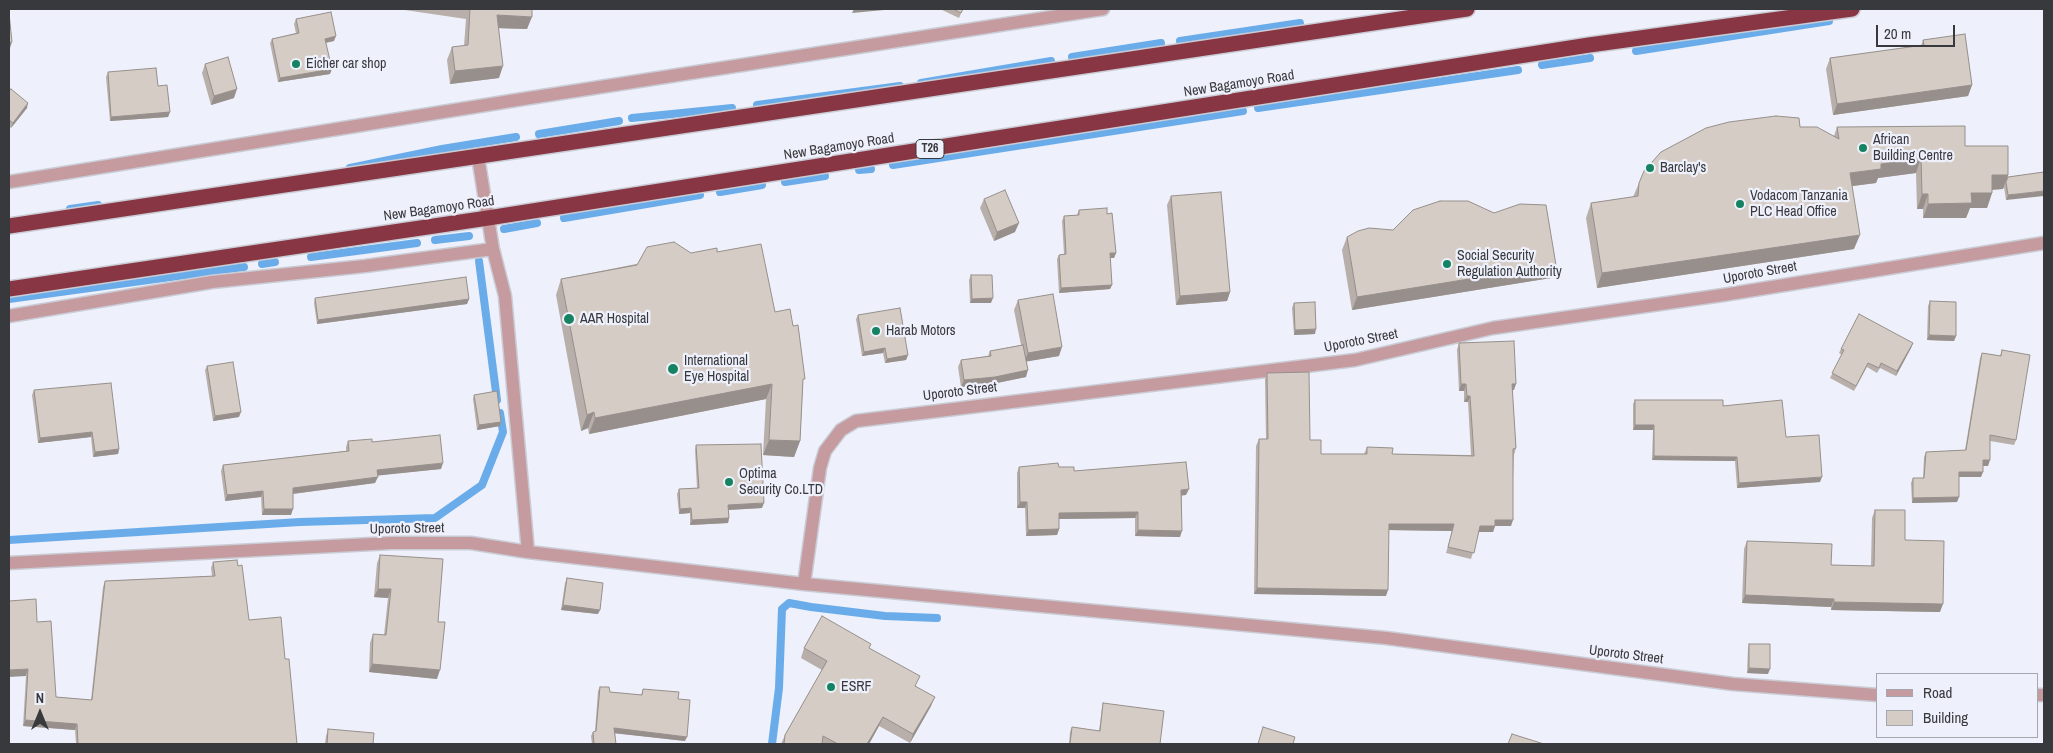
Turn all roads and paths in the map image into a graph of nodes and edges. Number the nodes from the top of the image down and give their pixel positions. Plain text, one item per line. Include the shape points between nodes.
1 (1103, 9) edge
2 (1467, 9) edge
3 (1852, 9) edge
4 (478, 157) junction
5 (9, 182) edge
6 (488, 218) junction
7 (9, 226) edge
8 (2044, 243) edge
9 (493, 249) junction
10 (9, 289) edge
11 (9, 316) edge
12 (528, 552) junction
13 (9, 563) edge
14 (804, 584) junction
15 (1876, 695) edge

1 - 5 street via 523,98
2 - 4 highway
3 - 6 highway, New Bagamoyo Road / T26 via 1589,45
4 - 6 street
4 - 7 highway
6 - 9 street
6 - 10 highway, New Bagamoyo Road / T26
8 - 14 street, Uporoto Street via 1493,328 1355,360 856,422 841,430 825,451
9 - 11 street via 212,282
9 - 12 street via 505,296
12 - 13 street, Uporoto Street via 471,542 391,543
12 - 14 street, Uporoto Street
14 - 15 street, Uporoto Street via 1386,638 1733,684

